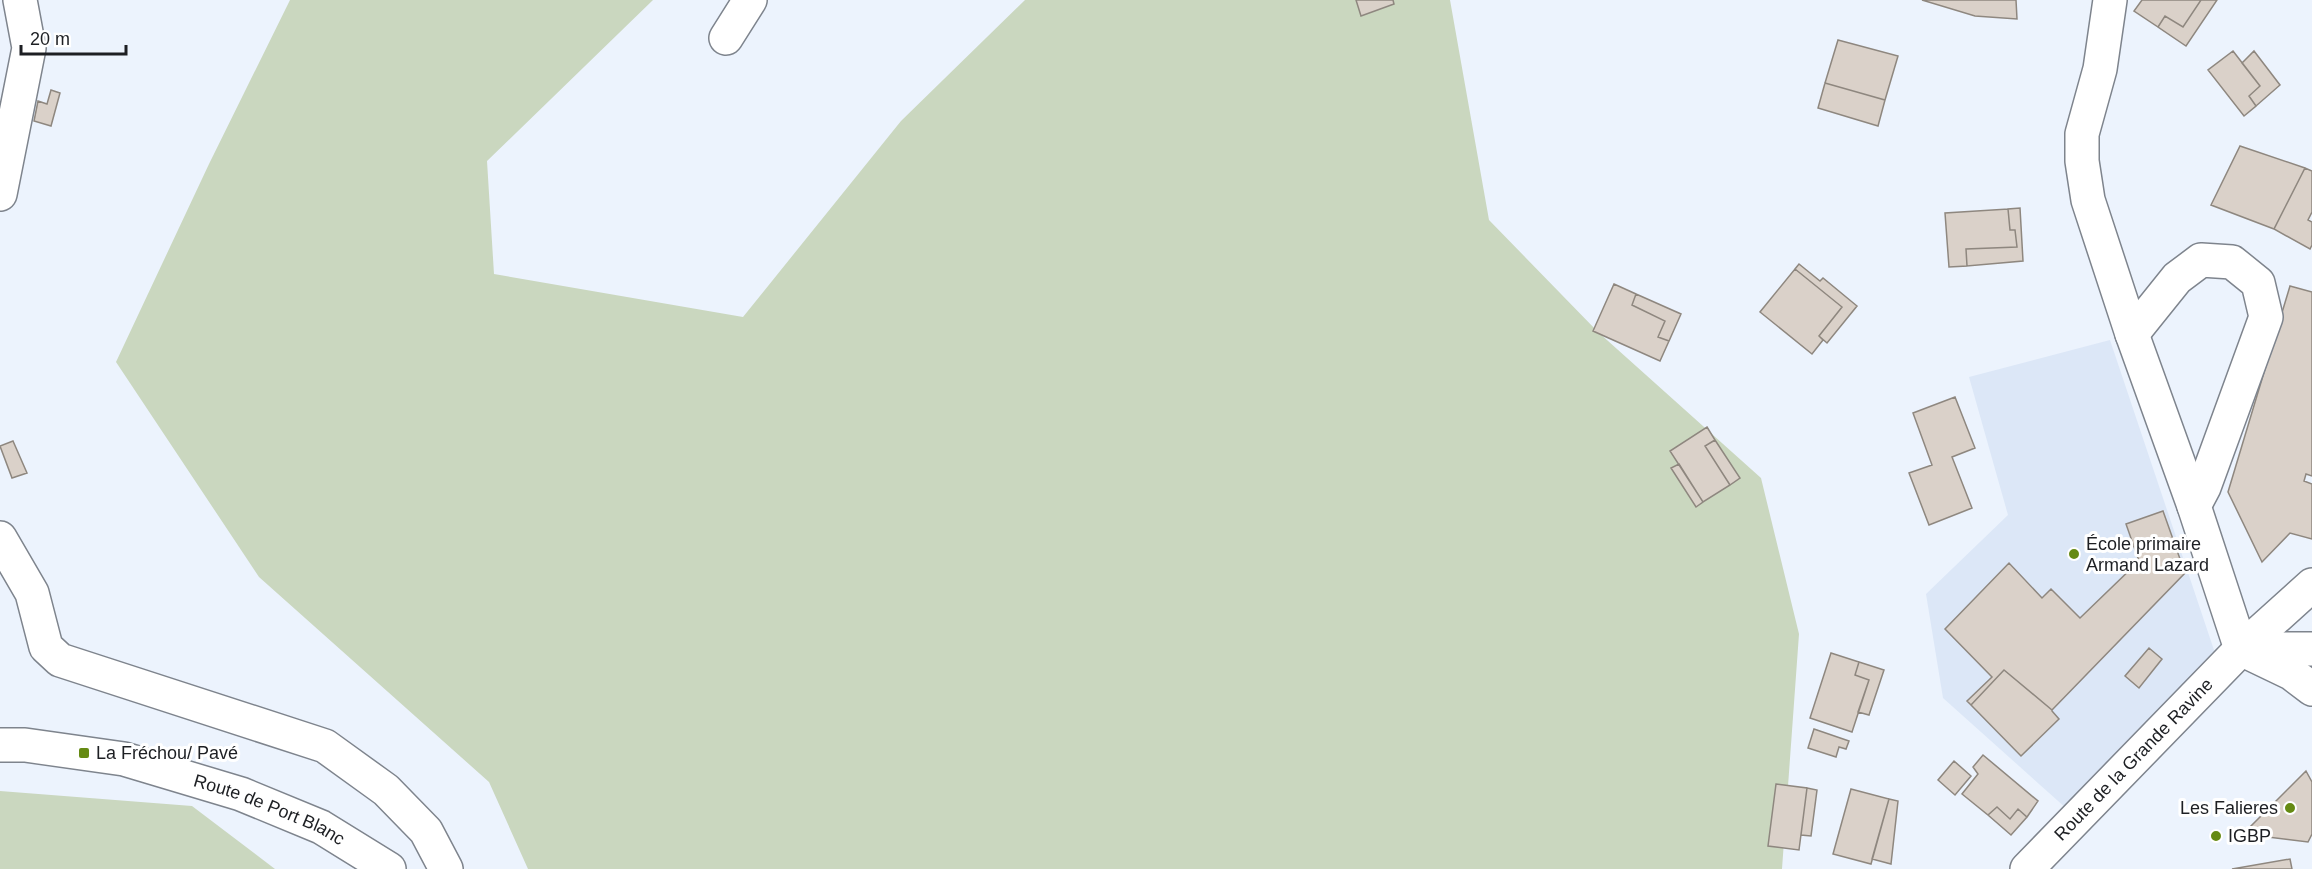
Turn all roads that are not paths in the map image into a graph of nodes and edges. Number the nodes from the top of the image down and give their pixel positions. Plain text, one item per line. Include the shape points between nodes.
1 (20, 0) edge
2 (750, 0) edge
3 (2110, 0) edge
4 (726, 38) dead end
5 (0, 194) edge
6 (2132, 334) junction
7 (2194, 506) junction
8 (0, 538) edge
9 (2312, 585) edge
10 (2241, 649) junction
11 (2312, 649) edge
12 (2312, 688) edge
13 (0, 745) edge
14 (389, 869) edge
15 (446, 869) edge
16 (2027, 869) edge

1 - 5 main road via 29,48
2 - 4 main road
3 - 6 main road via 2100,69 2082,134 2082,161 2088,200
6 - 7 main road
6 - 7 main road via 2177,278 2201,260 2232,262 2258,283 2266,317
7 - 10 main road
8 - 15 main road via 32,593 46,647 60,660 325,746 394,799 426,831
9 - 10 main road, Route de la Grande Ravine
10 - 11 main road
10 - 12 main road via 2291,673
10 - 16 main road, Route de la Grande Ravine
13 - 14 main road, Route de Port Blanc via 124,759 241,794 321,827

